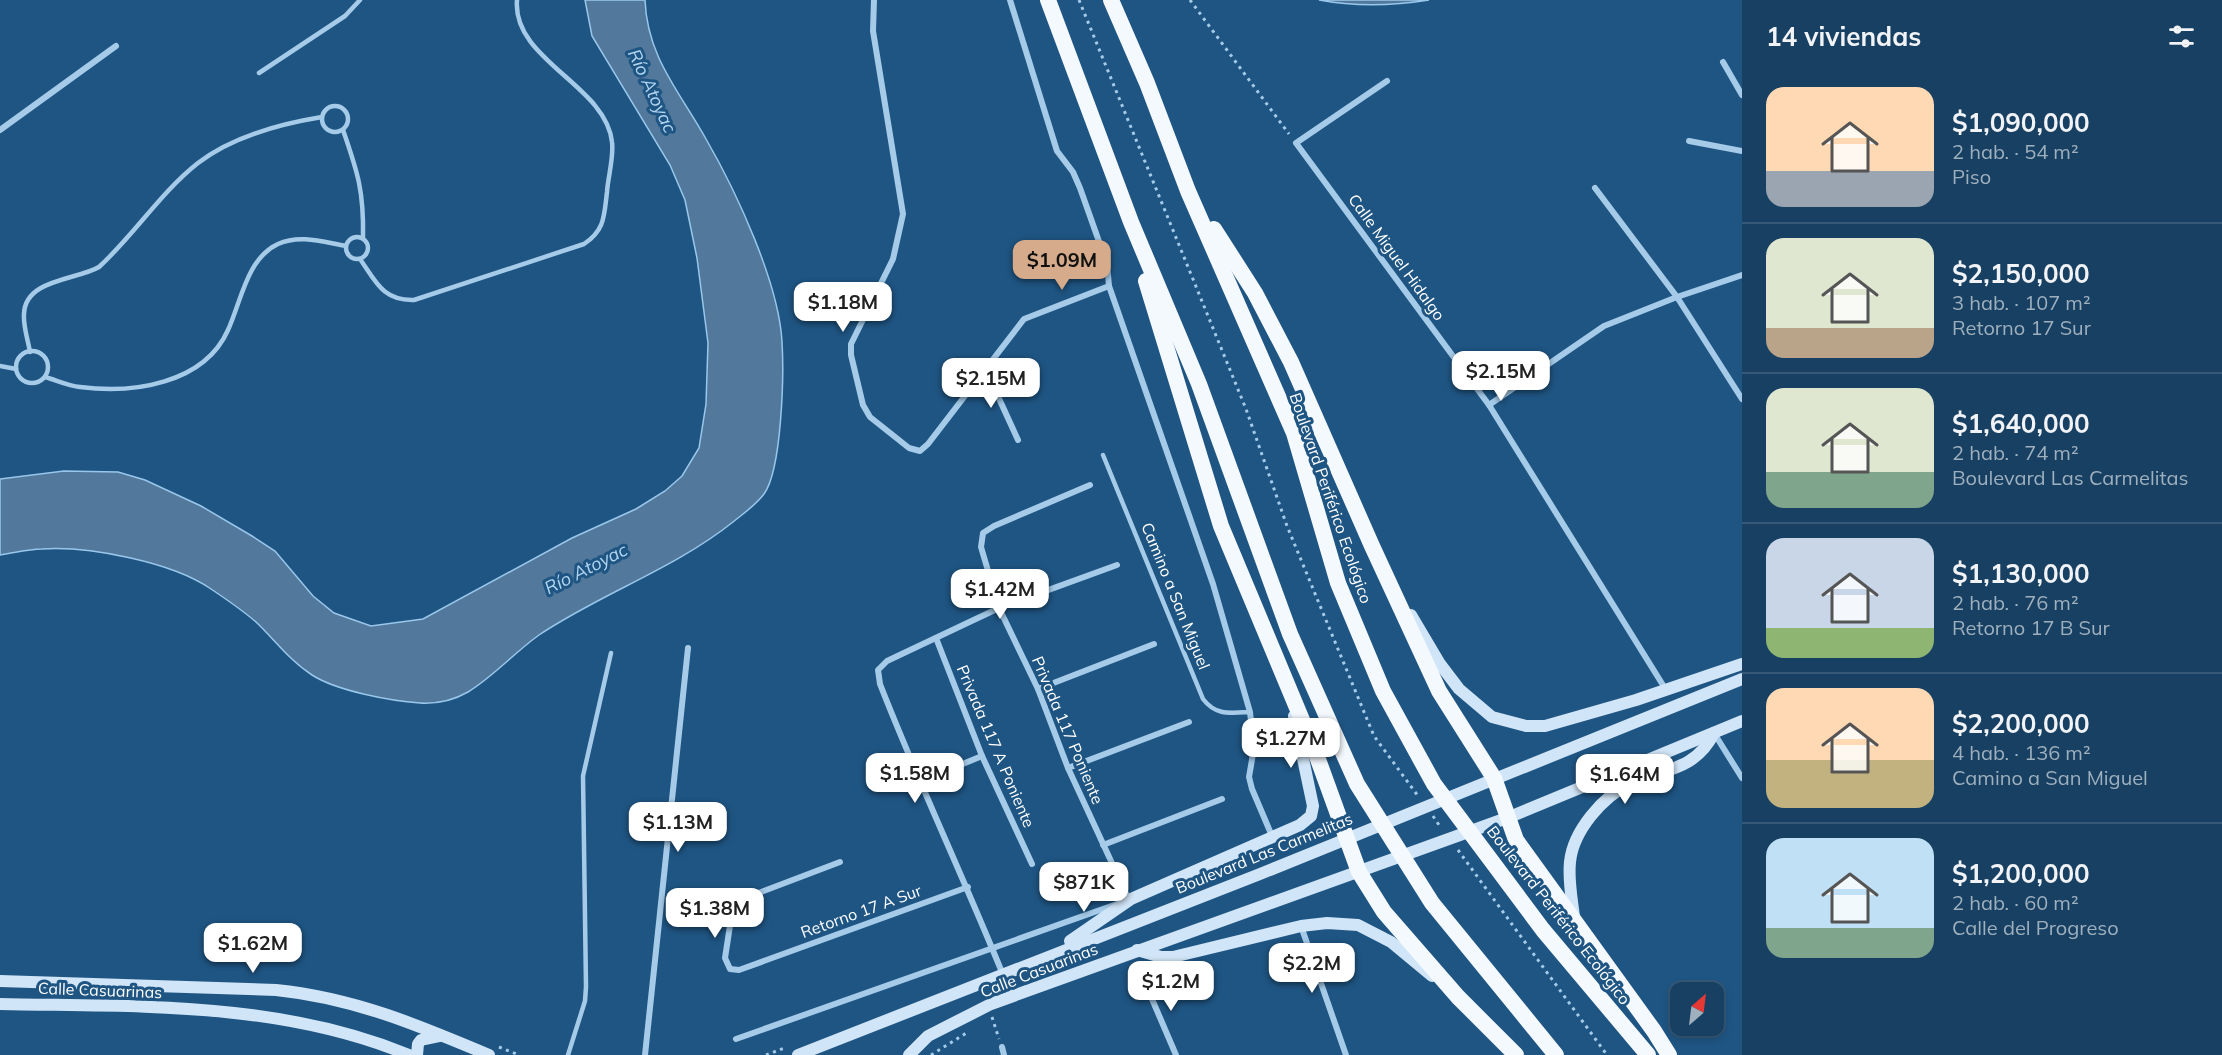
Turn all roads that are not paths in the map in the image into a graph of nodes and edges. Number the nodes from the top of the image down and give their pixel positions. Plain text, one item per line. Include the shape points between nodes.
1 (360, 0) edge
2 (518, 0) edge
3 (874, 0) edge
4 (1010, 0) edge
5 (1048, 0) edge
6 (1111, 0) edge
7 (116, 46) dead end
8 (1722, 62) dead end
9 (259, 73) dead end
10 (1387, 81) dead end
11 (1742, 95) edge
12 (322, 117) junction
13 (0, 130) edge
14 (343, 130) junction
15 (1689, 141) dead end
16 (1742, 151) edge
17 (1594, 188) dead end
18 (1188, 191) junction
19 (1131, 222) junction
20 (363, 238) junction
21 (346, 246) junction
22 (360, 259) junction
23 (1742, 275) edge
24 (1109, 286) junction
25 (1677, 297) junction
26 (30, 352) junction
27 (0, 366) edge
28 (985, 368) junction
29 (16, 369) junction
30 (45, 377) junction
31 (1742, 399) edge
32 (1489, 405) junction
33 (1018, 440) dead end
34 (1103, 454) dead end
35 (1090, 485) dead end
36 (1372, 546) junction
37 (1117, 565) dead end
38 (999, 608) junction
39 (936, 638) junction
40 (1154, 644) dead end
41 (688, 648) dead end
42 (611, 653) dead end
43 (1742, 664) edge
44 (1742, 679) edge
45 (1038, 689) junction
46 (1666, 690) junction
47 (1290, 694) junction
48 (1250, 712) junction
49 (1189, 722) dead end
50 (1742, 722) edge
51 (1714, 733) junction
52 (982, 756) junction
53 (1068, 768) junction
54 (1742, 778) edge
55 (1489, 780) junction
56 (919, 782) junction
57 (1222, 799) dead end
58 (1502, 819) junction
59 (1272, 836) junction
60 (1346, 838) junction
61 (1103, 844) junction
62 (840, 862) dead end
63 (1032, 864) dead end
64 (1359, 872) junction
65 (968, 887) junction
66 (1131, 899) junction
67 (1574, 919) junction
68 (1301, 926) junction
69 (993, 948) junction
70 (1137, 950) junction
71 (1056, 952) junction
72 (1003, 974) junction
73 (1143, 978) dead end
74 (0, 981) edge
75 (1012, 997) junction
76 (1458, 997) junction
77 (0, 1004) edge
78 (447, 1037) junction
79 (736, 1039) dead end
80 (1002, 1047) road end
81 (409, 1055) edge
82 (417, 1055) edge
83 (489, 1055) edge
84 (568, 1055) edge
85 (645, 1055) edge
86 (798, 1055) edge
87 (909, 1055) edge
88 (1004, 1055) edge
89 (1176, 1055) edge
90 (1346, 1055) edge
91 (1516, 1055) edge
92 (1556, 1055) edge
93 (1648, 1055) edge
94 (1669, 1055) edge

1 - 9 lane via 345,16
2 - 22 lane via 525,32 538,52 594,103 605,121 612,142 603,220 597,235 584,244 414,300 399,301 384,292
3 - 28 street via 873,31 903,214 893,259 851,345 863,405 870,417 901,442 920,450
4 - 24 street via 1057,151 1073,172 1107,264
5 - 19 highway
6 - 18 highway, Boulevard Periférico Ecológico
7 - 13 street
8 - 11 street
10 - 32 street, Calle Miguel Hidalgo via 1296,143
12 - 14 lane via 328,130
12 - 14 lane via 332,106 343,108 348,116
12 - 26 lane via 285,123 229,144 197,164 99,267 44,286 33,295 24,314
14 - 20 lane via 360,180
15 - 16 street
17 - 25 street
18 - 36 highway via 1238,265 1291,362
18 - 93 highway, Boulevard Periférico Ecológico via 1293,433 1338,583 1383,691 1434,784 1543,930
19 - 47 highway via 1221,526
19 - 92 highway via 1199,384 1290,634 1357,784 1432,903
20 - 21 lane via 349,239
20 - 22 lane via 369,246
21 - 22 lane via 352,259
21 - 30 lane via 304,238 276,245 253,268 228,332 207,360 192,370 146,386 116,390 78,387
23 - 25 street
24 - 28 street via 1024,319
24 - 48 street via 1213,584
25 - 31 street
25 - 32 street via 1604,326
26 - 29 lane via 19,358
26 - 30 lane via 45,359
27 - 29 lane
28 - 33 street
29 - 30 lane via 28,382
32 - 46 street, Calle Miguel Hidalgo
34 - 48 lane, Camino a San Miguel via 1203,699 1211,710 1220,713
35 - 38 street, Privada 117 Poniente via 983,533 981,547
36 - 46 main road via 1440,664 1459,689 1492,717 1508,723 1545,726
36 - 55 highway via 1439,690
37 - 38 street
38 - 39 street
38 - 45 street, Privada 117 Poniente
39 - 52 street, Privada 117 A Poniente
39 - 56 street via 887,661 878,670
40 - 45 street
41 - 85 street
42 - 84 lane via 583,776 586,987
43 - 46 main road
44 - 55 main road, Boulevard Las Carmelitas
45 - 53 street, Privada 117 Poniente
47 - 59 main road via 1314,806 1311,816 1300,825
47 - 60 highway
48 - 59 street via 1254,748 1249,777
49 - 53 street
50 - 51 main road
51 - 54 street
51 - 58 main road
51 - 67 main road via 1700,755 1688,763 1629,785 1594,813 1579,835 1570,859
52 - 56 street
52 - 63 street, Privada 117 A Poniente
53 - 61 street, Privada 117 Poniente
55 - 58 highway
55 - 60 main road, Boulevard Las Carmelitas
56 - 65 street
57 - 61 street
58 - 64 main road
58 - 67 highway
59 - 66 main road
60 - 64 highway
60 - 71 main road, Boulevard Las Carmelitas
61 - 66 street, Privada 117 Poniente
62 - 65 street, Retorno 17 A Sur via 733,906 725,958 730,969 739,970
64 - 70 main road, Calle Casuarinas
64 - 76 highway via 1384,912
65 - 69 street
66 - 69 street
66 - 71 main road
67 - 94 highway
68 - 70 main road via 1173,957
68 - 76 main road via 1358,925 1391,942
68 - 90 street
69 - 72 street
69 - 79 street
70 - 75 main road, Calle Casuarinas
71 - 72 main road, Boulevard Las Carmelitas
72 - 75 street
72 - 86 main road, Boulevard Las Carmelitas
73 - 89 street
74 - 78 main road via 312,993 380,1011
75 - 87 main road, Calle Casuarinas via 928,1036
76 - 91 highway
77 - 81 main road, Calle Casuarinas via 272,1016 352,1033
78 - 82 main road via 429,1036 421,1040
78 - 83 main road
80 - 88 street

